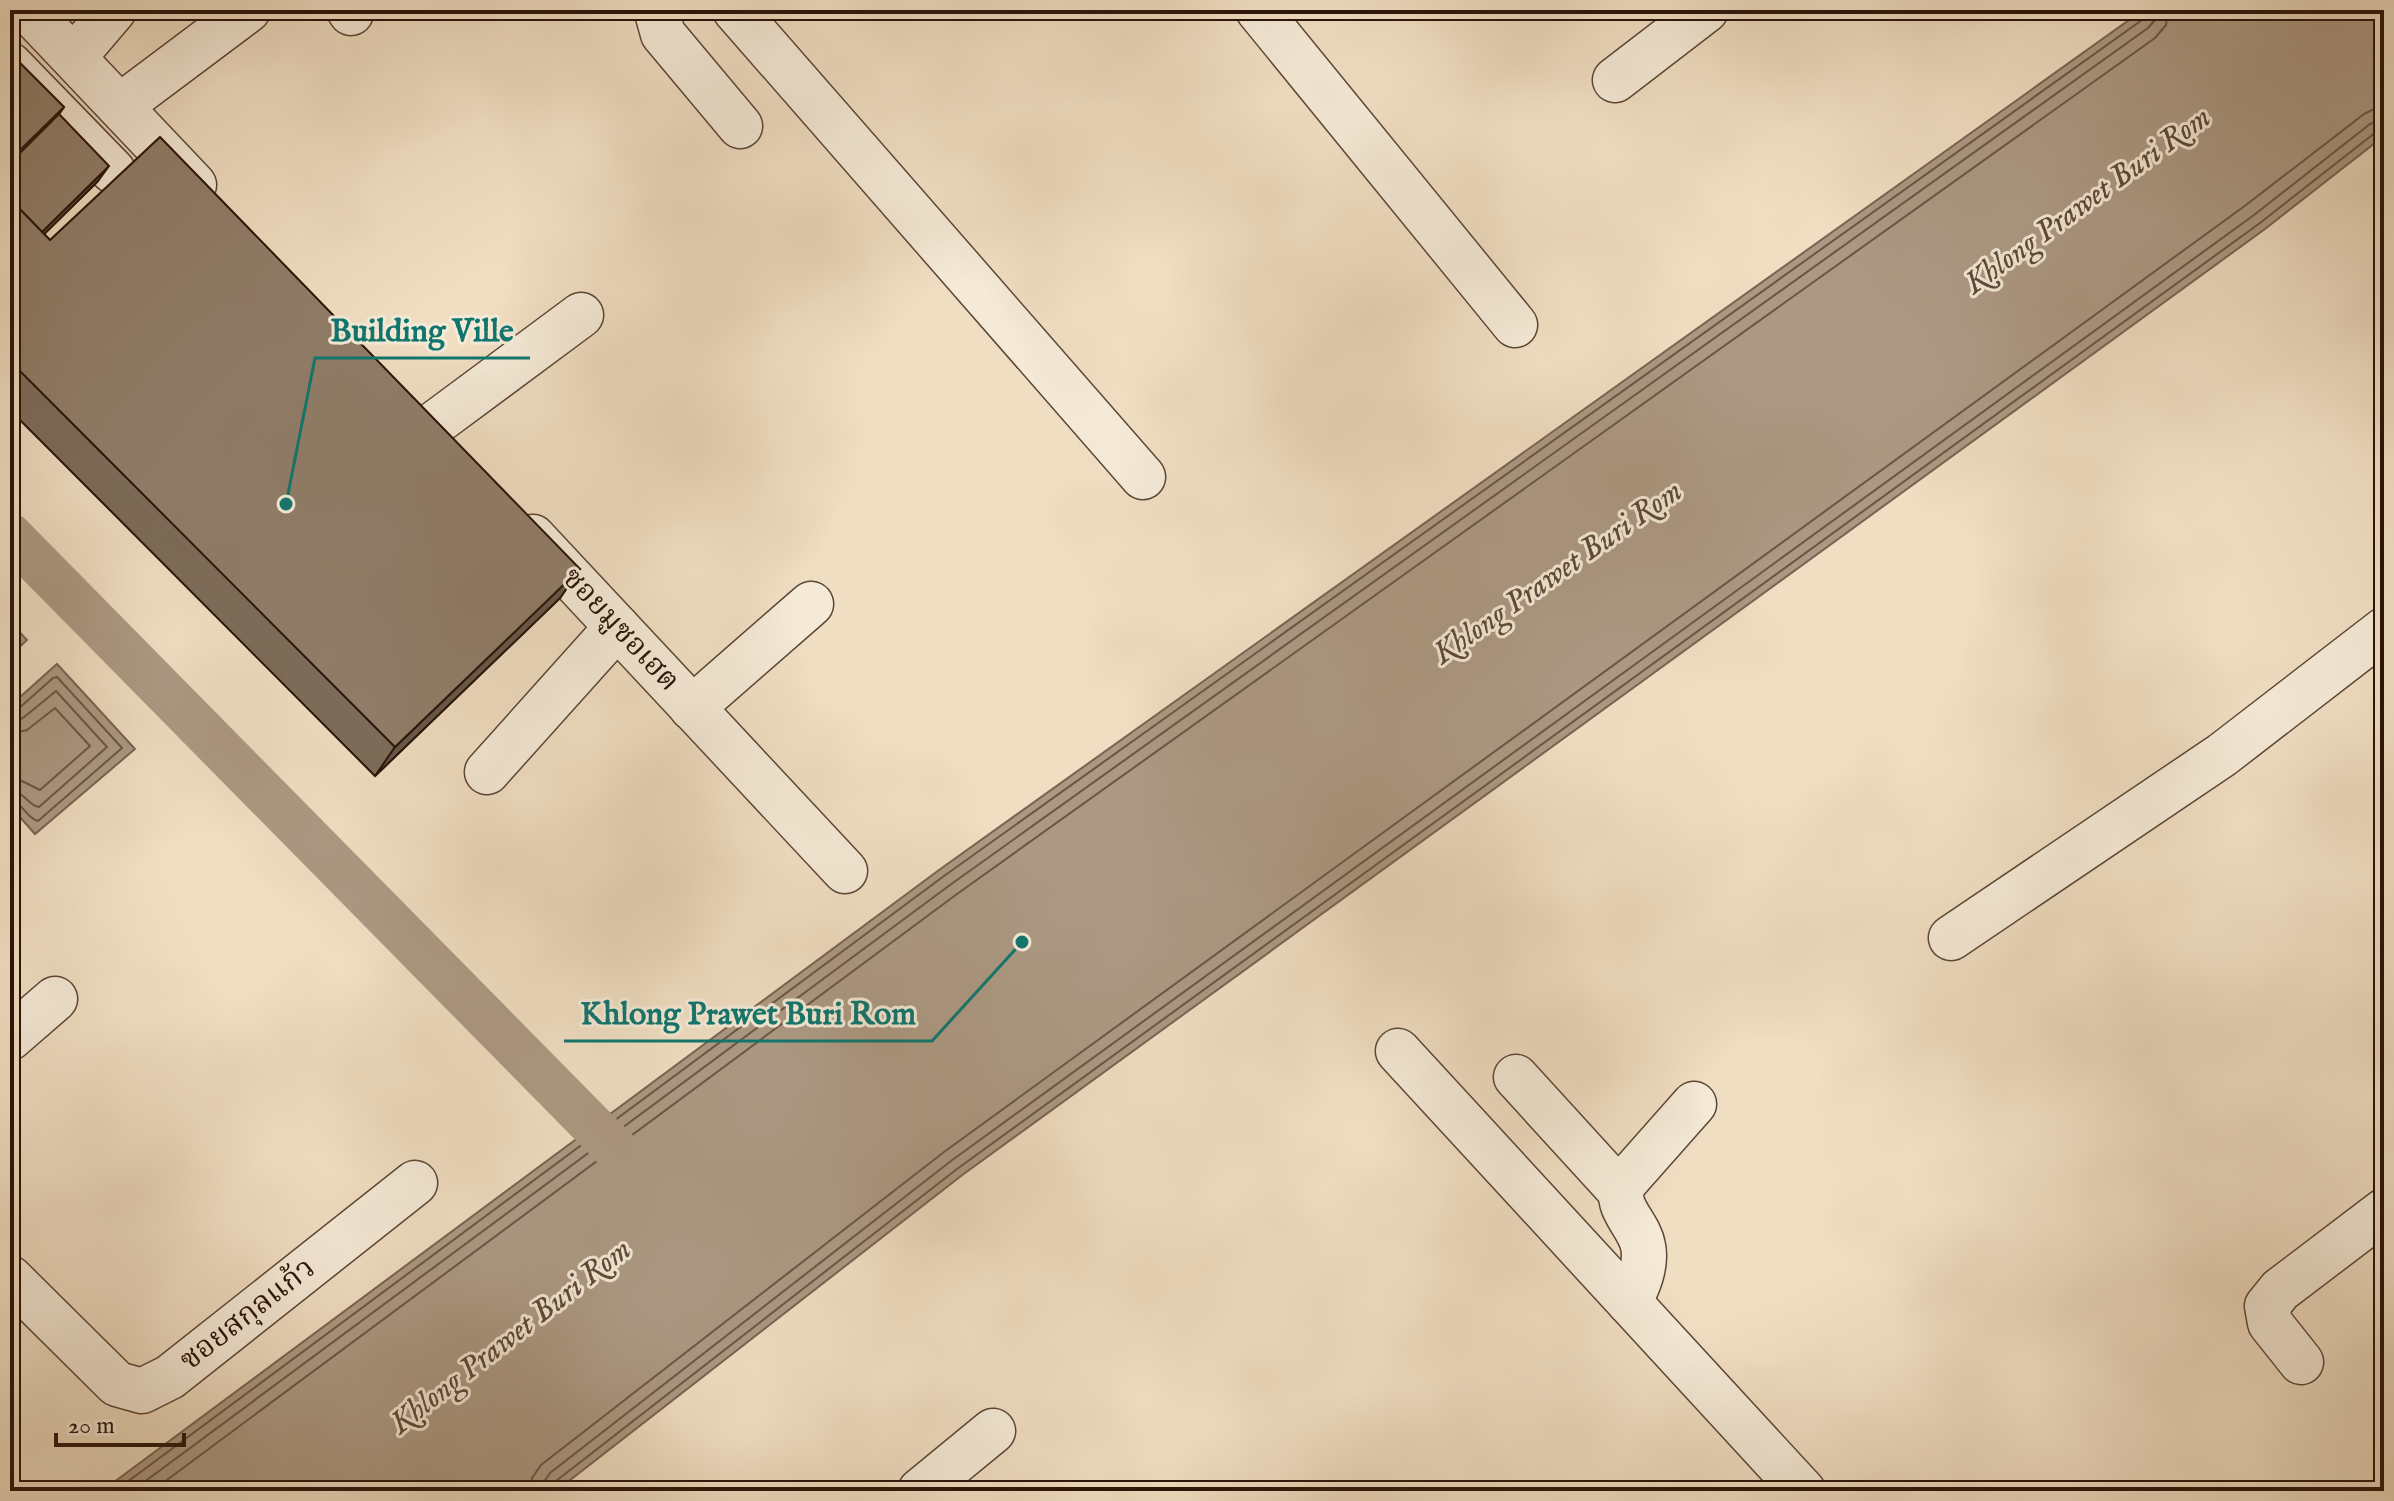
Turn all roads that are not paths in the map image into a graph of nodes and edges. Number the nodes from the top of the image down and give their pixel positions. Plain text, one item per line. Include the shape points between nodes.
1 (28, 10) edge
2 (114, 10) edge
3 (248, 10) edge
4 (658, 10) edge
5 (735, 10) edge
6 (1258, 10) edge
7 (1706, 10) edge
8 (74, 57) junction
9 (10, 65) edge
10 (1615, 80) dead end
11 (120, 106) junction
12 (740, 126) dead end
13 (113, 171) dead end
14 (222, 215) edge
15 (581, 315) dead end
16 (1515, 325) dead end
17 (461, 460) edge
18 (1143, 477) dead end
19 (502, 505) edge
20 (811, 604) dead end
21 (617, 627) junction
22 (2384, 630) edge
23 (692, 708) junction
24 (487, 772) dead end
25 (845, 871) dead end
26 (1951, 938) dead end
27 (55, 999) dead end
28 (10, 1038) edge
29 (1398, 1051) dead end
30 (1516, 1077) dead end
31 (1694, 1104) dead end
32 (415, 1183) dead end
33 (1620, 1191) junction
34 (2384, 1211) edge
35 (10, 1278) edge
36 (1629, 1302) junction
37 (2301, 1362) dead end
38 (993, 1431) dead end
39 (920, 1491) edge
40 (1803, 1491) edge

1 - 8 street
2 - 8 street
3 - 11 street
4 - 12 street via 663,34
5 - 18 street
6 - 16 street
7 - 10 street
8 - 11 street
9 - 13 street
11 - 14 street
15 - 17 street via 419,416
19 - 21 street, ซอยมูซอเฮต
20 - 23 street
21 - 23 street, ซอยมูซอเฮต
21 - 24 street
22 - 26 street via 2222,755
23 - 25 street, ซอยมูซอเฮต
27 - 28 street
29 - 36 street
30 - 33 street
31 - 33 street
32 - 35 street, ซอยสกุลแก้ว via 170,1377 142,1391 117,1384
33 - 36 street via 1621,1205 1644,1247 1640,1284
34 - 37 street via 2280,1290 2267,1306 2270,1323
36 - 40 street
38 - 39 street

